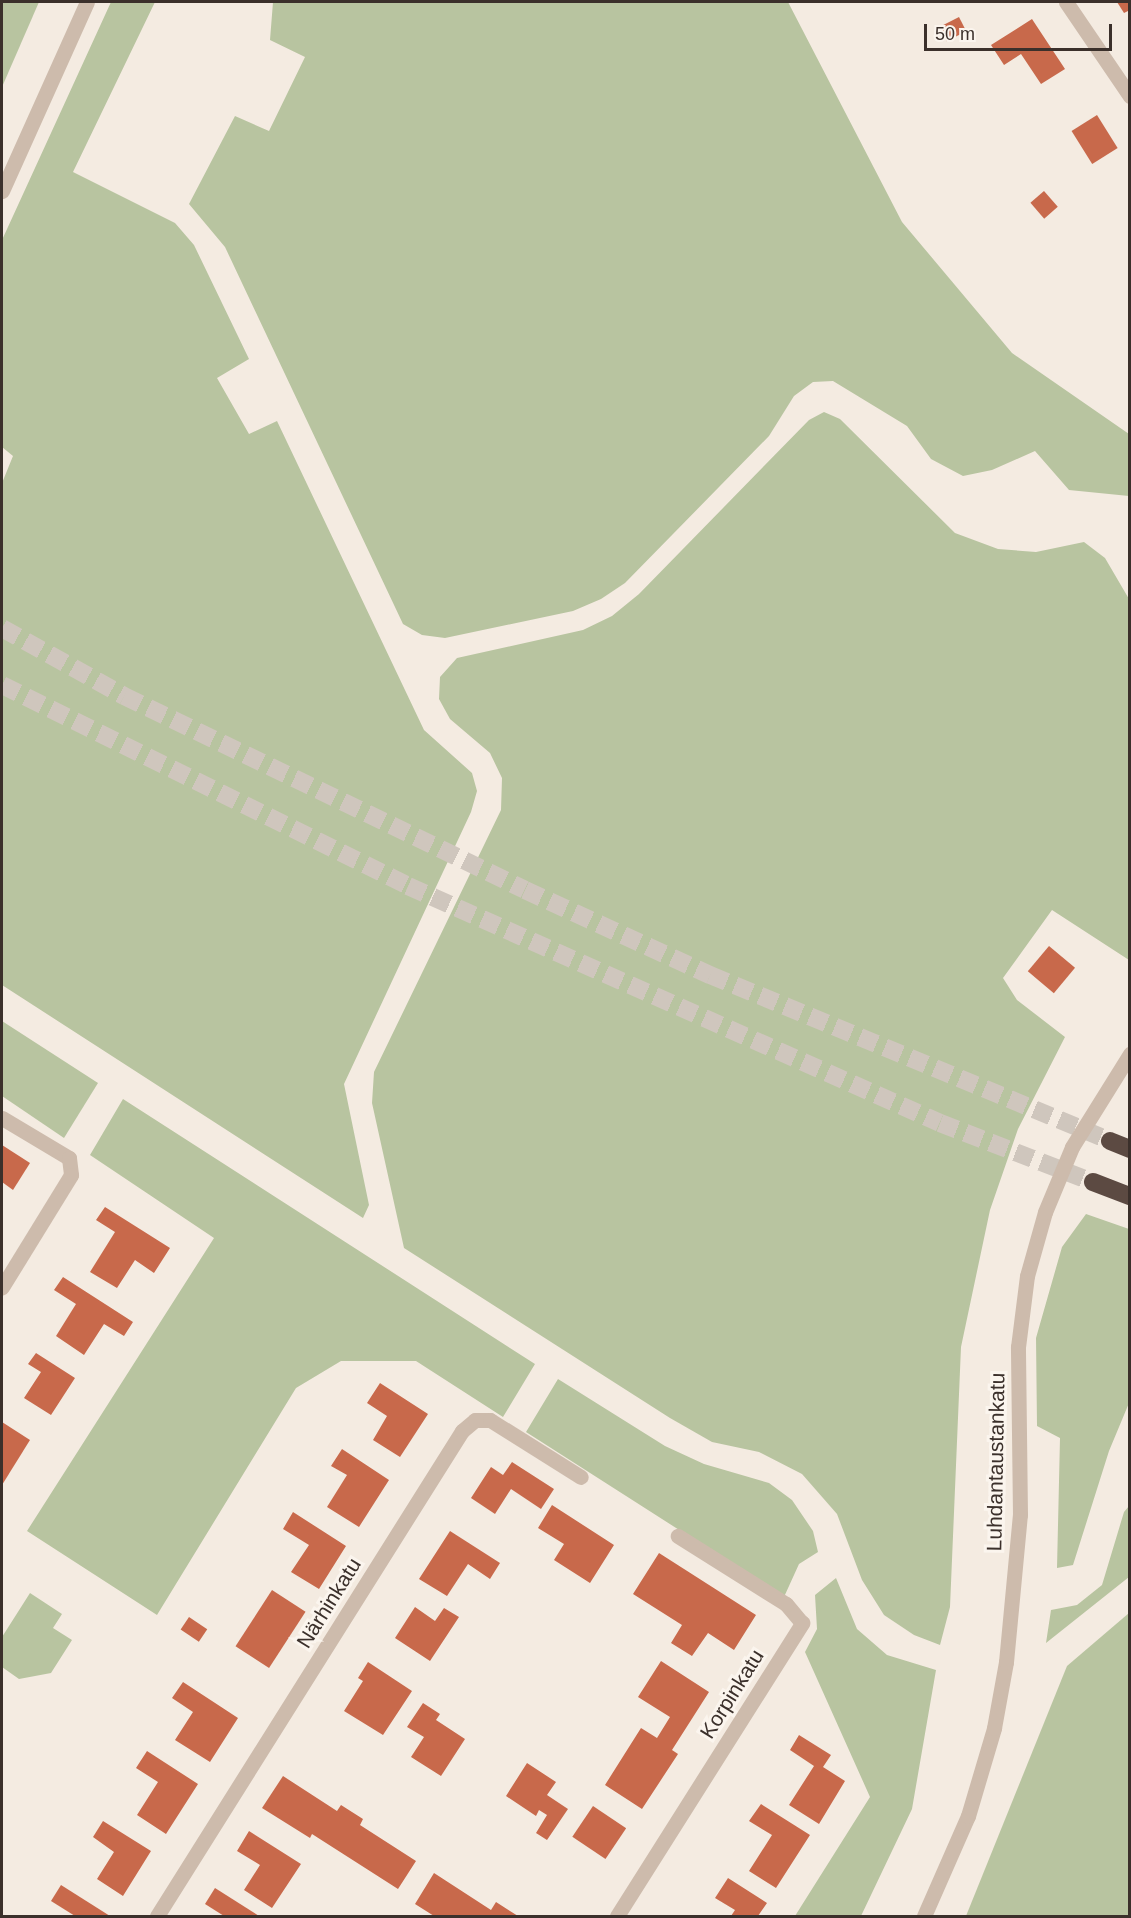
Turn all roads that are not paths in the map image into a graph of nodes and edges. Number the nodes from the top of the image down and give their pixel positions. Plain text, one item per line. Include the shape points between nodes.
1 (87, 2) edge
2 (1066, 2) edge
3 (1130, 96) edge
4 (2, 191) edge
5 (1130, 1054) edge
6 (2, 1118) edge
7 (1110, 1142) tunnel mouth
8 (1130, 1149) edge
9 (1093, 1182) tunnel mouth
10 (1130, 1196) edge
11 (2, 1287) edge
12 (581, 1477) dead end
13 (678, 1536) dead end
14 (158, 1917) edge
15 (617, 1917) edge
16 (924, 1917) edge

1 - 4 street
2 - 3 street
5 - 16 street, Luhdantaustankatu via 1072,1147 1046,1212 1027,1276 1018,1347 1020,1515 1006,1662 994,1728 968,1816
6 - 11 street via 69,1158 71,1175
7 - 8 highway
9 - 10 highway
12 - 14 street, Närhinkatu via 490,1420 475,1420 462,1431
13 - 15 street, Korpinkatu via 786,1604 802,1623

